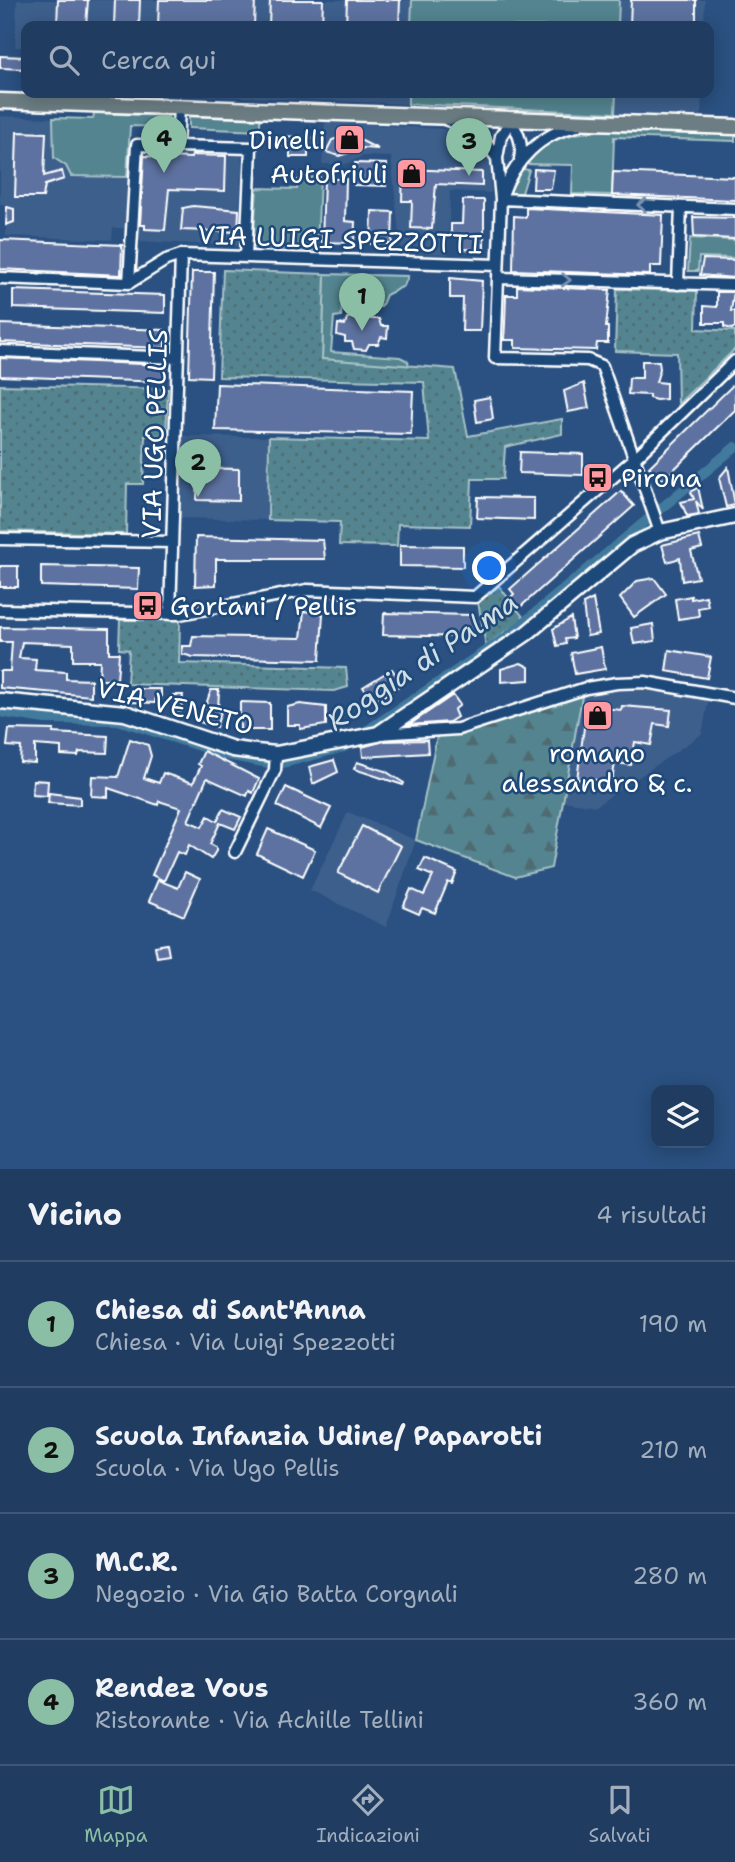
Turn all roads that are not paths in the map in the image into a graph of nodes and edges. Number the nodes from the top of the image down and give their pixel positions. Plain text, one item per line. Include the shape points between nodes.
1 (0, 101) edge
2 (179, 108) junction
3 (443, 118) junction
4 (511, 121) junction
5 (595, 123) junction
6 (735, 127) edge
7 (177, 146) junction
8 (497, 158) junction
9 (519, 163) junction
10 (501, 199) junction
11 (681, 207) junction
12 (735, 209) edge
13 (181, 256) junction
14 (246, 257) junction
15 (498, 265) junction
16 (0, 278) edge
17 (498, 278) junction
18 (129, 283) junction
19 (678, 284) junction
20 (735, 285) edge
21 (0, 351) edge
22 (178, 358) junction
23 (735, 361) edge
24 (635, 458) junction
25 (735, 516) edge
26 (660, 529) junction
27 (0, 539) edge
28 (172, 542) junction
29 (0, 610) edge
30 (170, 614) junction
31 (735, 698) edge
32 (0, 701) edge
33 (372, 736) junction
34 (276, 761) junction
35 (235, 852) dead end

1 - 2 main road
2 - 3 main road
2 - 7 street
3 - 4 main road
3 - 8 street via 478,131
4 - 5 main road
4 - 8 street via 501,136
4 - 9 street via 522,150
5 - 6 main road
5 - 9 street via 562,129
7 - 14 street via 251,148
7 - 18 street via 137,145
8 - 10 street
9 - 10 street
11 -> 10 street
10 - 15 street
11 - 12 street
11 - 19 street
13 - 14 street, VIA LUIGI SPEZZOTTI
13 - 18 street
13 - 22 street, VIA UGO PELLIS
14 - 15 street, VIA LUIGI SPEZZOTTI
15 - 17 street
16 - 18 street
17 -> 19 street
17 - 24 street via 495,358 598,363 605,370
19 - 20 street
21 - 22 street
22 - 28 street, VIA UGO PELLIS
23 - 24 street
24 - 26 street
24 - 30 street via 475,597 307,590
25 - 26 street
26 - 33 street via 620,554 527,633
27 - 28 street
28 - 30 street, VIA UGO PELLIS
29 - 30 street
31 - 33 street via 645,682 617,683 586,688 458,729
32 - 34 street, VIA VENETO via 114,711
33 - 34 street, VIA VENETO
34 - 35 street

